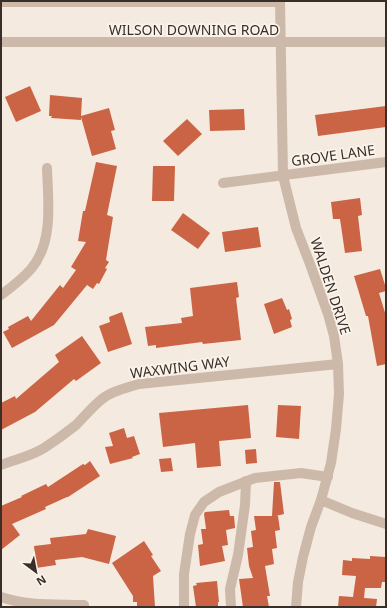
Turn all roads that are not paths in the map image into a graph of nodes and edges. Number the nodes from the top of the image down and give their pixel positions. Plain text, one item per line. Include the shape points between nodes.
1 (1, 2) edge
2 (280, 2) edge
3 (1, 42) edge
4 (386, 42) edge
5 (281, 43) junction
6 (386, 162) edge
7 (47, 168) dead end
8 (283, 176) junction
9 (223, 183) dead end
10 (1, 295) edge
11 (338, 364) junction
12 (1, 465) edge
13 (328, 477) junction
14 (246, 481) junction
15 (321, 500) junction
16 (386, 524) edge
17 (1, 596) edge
18 (84, 605) dead end
19 (184, 607) edge
20 (231, 607) edge
21 (296, 607) edge

1 - 2 street
2 - 5 street, WALDEN DRIVE
3 - 5 street, WILSON DOWNING ROAD
4 - 5 street, WILSON DOWNING ROAD
5 - 8 street, WALDEN DRIVE
6 - 8 street, GROVE LANE
7 - 10 street via 48,229 42,250 18,283
8 - 9 street, GROVE LANE
8 - 11 street, WALDEN DRIVE via 296,228 328,314
11 - 12 street, WAXWING WAY via 139,384 103,398 76,424 42,449
11 - 13 street, WALDEN DRIVE via 336,429
13 - 14 street via 301,473
13 - 15 street, WALDEN DRIVE
14 - 19 street via 204,502 195,515 184,574
14 - 20 street via 238,555 230,589
15 - 16 street
15 - 21 street, WALDEN DRIVE via 303,557
17 - 18 street via 23,602

